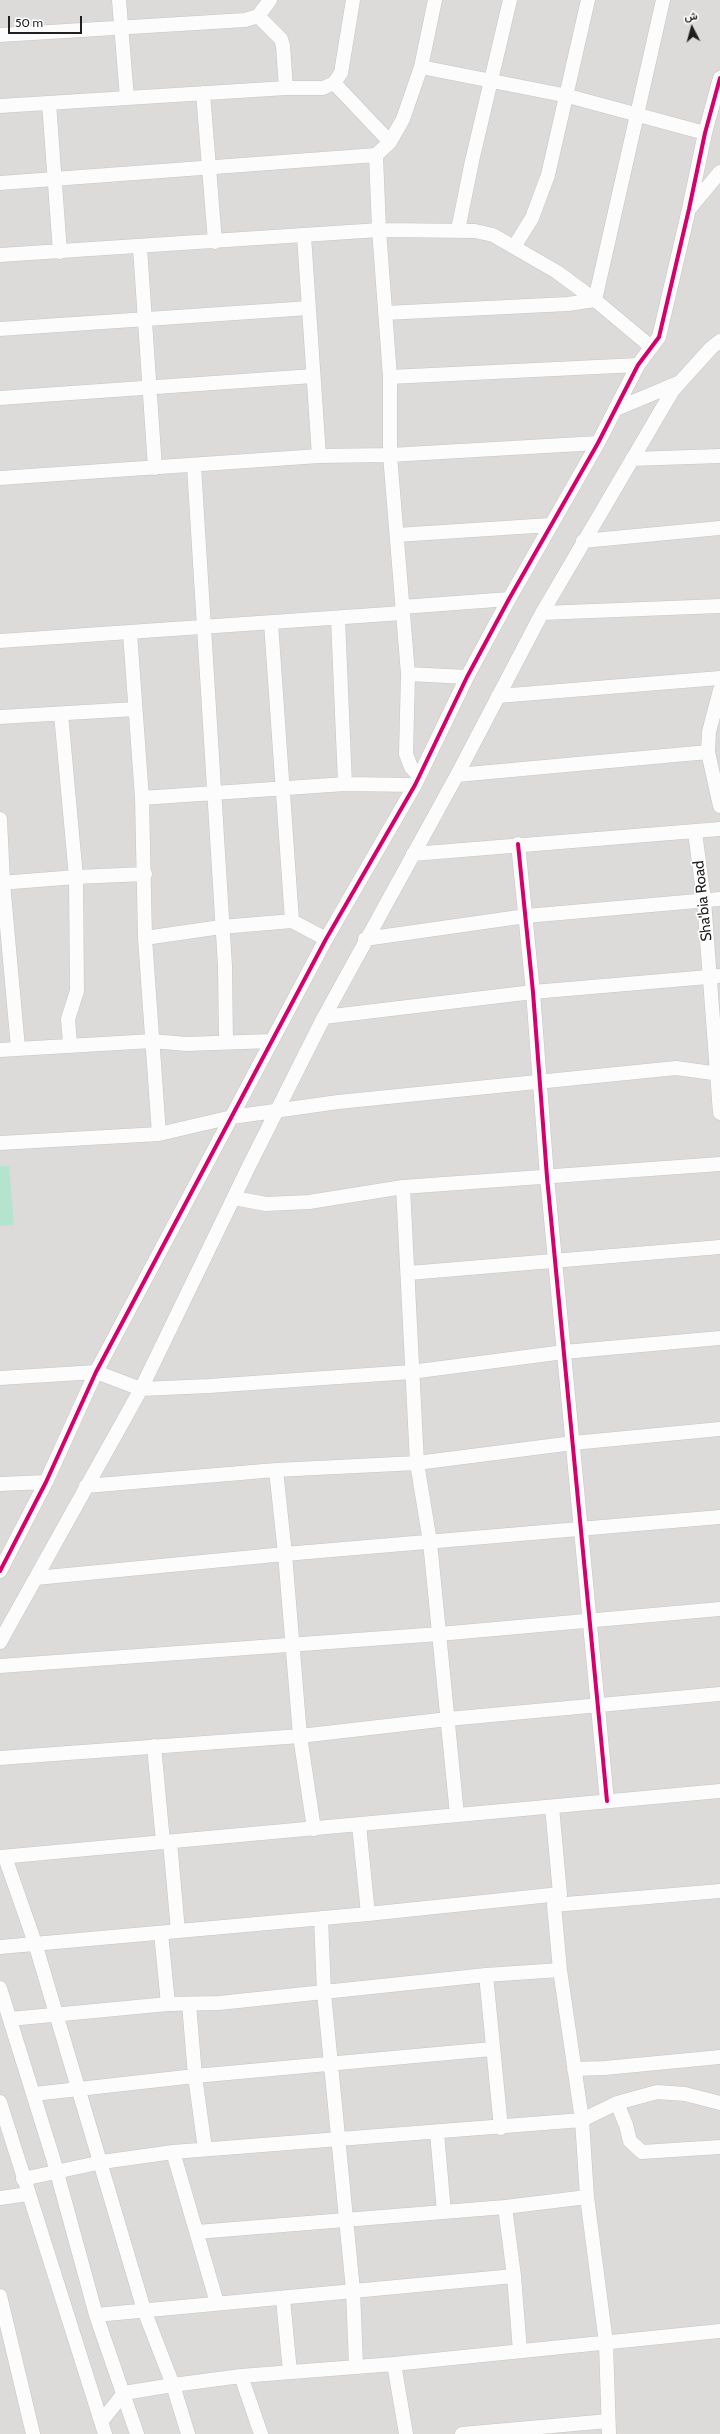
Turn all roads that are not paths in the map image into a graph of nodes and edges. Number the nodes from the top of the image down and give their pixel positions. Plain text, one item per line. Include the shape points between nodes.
1 (119, 0) edge
2 (270, 0) edge
3 (353, 0) edge
4 (435, 0) edge
5 (510, 0) edge
6 (588, 0) edge
7 (663, 0) edge
8 (258, 16) junction
9 (122, 29) junction
10 (0, 36) edge
11 (420, 67) junction
12 (720, 78) edge
13 (491, 82) junction
14 (334, 83) junction
15 (286, 88) junction
16 (203, 93) junction
17 (568, 96) junction
18 (127, 98) junction
19 (49, 103) junction
20 (0, 106) edge
21 (637, 116) junction
22 (705, 133) junction
23 (390, 142) junction
24 (376, 155) junction
25 (209, 168) junction
26 (720, 172) edge
27 (55, 179) junction
28 (0, 183) edge
29 (689, 209) junction
30 (379, 230) junction
31 (458, 230) junction
32 (304, 236) junction
33 (215, 242) junction
34 (514, 247) junction
35 (140, 248) junction
36 (60, 252) junction
37 (0, 255) edge
38 (595, 300) junction
39 (309, 308) junction
40 (385, 313) junction
41 (145, 319) junction
42 (0, 329) edge
43 (720, 342) edge
44 (650, 346) junction
45 (638, 365) junction
46 (313, 376) junction
47 (390, 377) junction
48 (680, 382) junction
49 (150, 388) junction
50 (0, 398) edge
51 (616, 409) junction
52 (598, 443) junction
53 (390, 455) junction
54 (319, 456) junction
55 (720, 456) edge
56 (632, 459) junction
57 (194, 466) junction
58 (156, 468) junction
59 (0, 478) edge
60 (550, 525) junction
61 (720, 528) edge
62 (397, 535) junction
63 (583, 541) junction
64 (508, 599) junction
65 (720, 606) edge
66 (402, 610) junction
67 (542, 613) junction
68 (338, 619) junction
69 (271, 623) junction
70 (203, 628) junction
71 (130, 634) junction
72 (0, 641) edge
73 (408, 674) junction
74 (467, 677) junction
75 (720, 678) edge
76 (720, 690) edge
77 (498, 696) junction
78 (135, 709) junction
79 (61, 714) junction
80 (0, 717) edge
81 (708, 752) junction
82 (456, 775) junction
83 (417, 780) junction
84 (345, 784) junction
85 (283, 788) junction
86 (213, 794) junction
87 (142, 798) junction
88 (720, 806) edge
89 (0, 819) edge
90 (720, 829) edge
91 (695, 832) junction
92 (518, 844) junction
93 (412, 854) junction
94 (146, 874) junction
95 (76, 876) junction
96 (2, 883) edge
97 (720, 899) edge
98 (704, 900) junction
99 (526, 916) junction
100 (292, 921) junction
101 (221, 927) junction
102 (145, 938) junction
103 (326, 939) junction
104 (365, 939) junction
105 (715, 977) edge
106 (533, 992) junction
107 (324, 1018) junction
108 (272, 1040) junction
109 (152, 1041) junction
110 (226, 1042) junction
111 (70, 1044) junction
112 (18, 1048) junction
113 (0, 1050) edge
114 (718, 1074) edge
115 (540, 1082) junction
116 (276, 1111) junction
117 (720, 1113) edge
118 (232, 1117) junction
119 (159, 1134) junction
120 (0, 1143) edge
121 (720, 1164) edge
122 (547, 1177) junction
123 (402, 1187) junction
124 (234, 1198) junction
125 (720, 1247) edge
126 (555, 1261) junction
127 (409, 1273) junction
128 (720, 1338) edge
129 (564, 1352) junction
130 (96, 1372) junction
131 (411, 1372) junction
132 (0, 1378) edge
133 (141, 1390) junction
134 (720, 1429) edge
135 (572, 1443) junction
136 (417, 1463) junction
137 (276, 1470) junction
138 (46, 1482) junction
139 (0, 1484) edge
140 (86, 1486) junction
141 (720, 1517) edge
142 (581, 1529) junction
143 (430, 1542) junction
144 (285, 1554) junction
145 (0, 1571) edge
146 (36, 1578) junction
147 (720, 1609) edge
148 (590, 1621) junction
149 (439, 1634) junction
150 (0, 1642) edge
151 (292, 1646) junction
152 (0, 1666) edge
153 (720, 1694) edge
154 (598, 1705) junction
155 (448, 1719) junction
156 (300, 1736) junction
157 (154, 1746) junction
158 (0, 1758) edge
159 (720, 1791) edge
160 (607, 1801) junction
161 (552, 1807) junction
162 (457, 1816) junction
163 (359, 1825) junction
164 (314, 1829) junction
165 (166, 1842) junction
166 (3, 1857) edge
167 (720, 1891) edge
168 (557, 1900) junction
169 (368, 1914) junction
170 (321, 1918) junction
171 (178, 1931) junction
172 (161, 1933) junction
173 (35, 1943) junction
174 (0, 1947) edge
175 (560, 1970) junction
176 (486, 1975) junction
177 (0, 1988) edge
178 (324, 1993) junction
179 (168, 2004) junction
180 (189, 2004) junction
181 (56, 2013) junction
182 (10, 2019) junction
183 (492, 2049) junction
184 (720, 2056) edge
185 (332, 2064) junction
186 (574, 2069) junction
187 (195, 2076) junction
188 (79, 2089) junction
189 (34, 2094) junction
190 (617, 2103) junction
191 (720, 2103) edge
192 (1, 2106) edge
193 (582, 2120) junction
194 (501, 2128) junction
195 (437, 2133) junction
196 (340, 2140) junction
197 (720, 2147) edge
198 (205, 2149) junction
199 (174, 2152) junction
200 (102, 2162) junction
201 (56, 2170) junction
202 (23, 2179) junction
203 (28, 2194) junction
204 (587, 2197) junction
205 (0, 2198) edge
206 (505, 2207) junction
207 (444, 2212) junction
208 (345, 2220) junction
209 (197, 2232) junction
210 (514, 2276) junction
211 (353, 2290) junction
212 (0, 2296) edge
213 (283, 2299) junction
214 (217, 2303) junction
215 (144, 2310) junction
216 (96, 2315) junction
217 (720, 2331) edge
218 (606, 2343) junction
219 (520, 2351) junction
220 (394, 2364) junction
221 (356, 2366) junction
222 (290, 2372) junction
223 (241, 2376) junction
224 (173, 2385) junction
225 (124, 2393) junction
226 (609, 2427) edge
227 (103, 2428) edge
228 (531, 2431) edge
229 (33, 2434) edge
230 (137, 2434) edge
231 (188, 2434) edge
232 (261, 2434) edge
233 (406, 2434) edge
234 (462, 2434) edge

1 - 9 street
2 - 8 street
3 - 14 street via 340,73
4 - 11 street
5 - 13 street
6 - 17 street
7 - 21 street
8 - 9 street via 245,20
8 - 15 street via 281,39
9 - 10 street
9 - 18 street
11 - 13 street
11 - 23 street via 403,119
12 - 22 street
13 - 17 street
13 - 31 street
14 - 15 street via 323,88
14 - 23 street
15 - 16 street
16 - 18 street
16 - 25 street
17 - 21 street
17 - 34 street via 548,175 532,218
18 - 19 street
19 - 20 street
19 - 27 street
21 - 22 street
21 - 38 street
22 - 29 street
23 - 24 street
24 - 25 street
24 - 30 street
25 - 27 street
25 - 33 street
26 - 29 street
27 - 28 street
27 - 36 street
29 - 44 street via 663,323 659,337
30 - 31 street
30 - 32 street
30 - 40 street
31 - 34 street via 475,230 493,235
32 - 33 street
32 - 39 street
33 - 35 street
34 - 38 street via 557,272
35 - 36 street
35 - 41 street
36 - 37 street
38 - 40 street via 568,304
38 - 44 street
39 - 41 street
39 - 46 street
40 - 47 street
41 - 42 street
41 - 49 street
43 - 48 street via 711,348
44 - 45 street
45 - 47 street
45 - 51 street
46 - 49 street
46 - 54 street
47 - 53 street
48 - 51 street
48 - 56 street
49 - 50 street
49 - 58 street
51 - 52 street
52 - 53 street
52 - 60 street
53 - 54 street
53 - 62 street
54 - 57 street
55 - 56 street
56 - 63 street
57 - 58 street
57 - 70 street
58 - 59 street
60 - 62 street
60 - 64 street
61 - 63 street
62 - 66 street
63 - 67 street
64 - 66 street
64 - 74 street
65 - 67 street
66 - 68 street
66 - 73 street
67 - 77 street
68 - 69 street
68 - 84 street
69 - 70 street
69 - 85 street
70 - 71 street
70 - 86 street
71 - 72 street
71 - 78 street
73 - 74 street
73 - 83 street via 406,754
74 - 83 street
75 - 77 street
76 - 81 street via 709,732
77 - 82 street
78 - 79 street
78 - 87 street
79 - 80 street
79 - 95 street
81 - 82 street
81 - 88 street
82 - 93 street
83 - 84 street
83 - 103 street
84 - 85 street
85 - 86 street
85 - 100 street
86 - 87 street
86 - 101 street
87 - 94 street
89 - 96 street
90 - 91 street
91 - 92 street
91 - 98 street, Sha'bia Road
92 - 93 street
92 - 99 street
93 - 104 street
94 - 95 street
94 - 102 street
95 - 96 street
95 - 111 street via 77,991 68,1019
96 - 112 street
97 - 98 street
98 - 99 street
98 - 105 street, Sha'bia Road
99 - 104 street
99 - 106 street
100 - 101 street
100 - 103 street
101 - 102 street
101 - 110 street via 225,966
102 - 109 street
103 - 108 street
104 - 107 street
105 - 106 street
105 - 114 street, Sha'bia Road
106 - 107 street
106 - 115 street
107 - 116 street
108 - 110 street
108 - 118 street
109 - 110 street via 186,1044
109 - 111 street
109 - 119 street
111 - 112 street
112 - 113 street
114 - 115 street via 676,1068
114 - 117 street, Sha'bia Road
115 - 116 street via 338,1102
115 - 122 street
116 - 118 street
116 - 124 street
118 - 119 street
118 - 130 street
119 - 120 street
121 - 122 street
122 - 123 street
122 - 126 street
123 - 124 street via 310,1202 266,1204
123 - 127 street
124 - 133 street
125 - 126 street
126 - 127 street
126 - 129 street
127 - 131 street
128 - 129 street
129 - 131 street
129 - 135 street
130 - 132 street
130 - 133 street
130 - 138 street
131 - 133 street
131 - 136 street
133 - 140 street
134 - 135 street
135 - 136 street
135 - 142 street
136 - 137 street
136 - 143 street
137 - 140 street
137 - 144 street
138 - 139 street
138 - 145 street
140 - 146 street
141 - 142 street
142 - 143 street
142 - 148 street
143 - 144 street
143 - 149 street
144 - 146 street
144 - 151 street
146 - 150 street
147 - 148 street
148 - 149 street
148 - 154 street
149 - 151 street
149 - 155 street
151 - 152 street
151 - 156 street
153 - 154 street
154 - 155 street
154 - 160 street
155 - 156 street
155 - 162 street
156 - 157 street
156 - 164 street
157 - 158 street
157 - 165 street
159 - 160 street
160 - 161 street
161 - 162 street
161 - 168 street
162 - 163 street
163 - 164 street
163 - 169 street
164 - 165 street
165 - 166 street
165 - 171 street
166 - 173 street
167 - 168 street
168 - 169 street
168 - 175 street
169 - 170 street
170 - 171 street
170 - 178 street
171 - 172 street
172 - 173 street
172 - 179 street
173 - 174 street
173 - 181 street
175 - 176 street
175 - 186 street
176 - 178 street
176 - 183 street
177 - 182 street
178 - 180 street via 219,2004
178 - 185 street
179 - 180 street
179 - 181 street
180 - 187 street
181 - 182 street
181 - 188 street
182 - 189 street
183 - 185 street
183 - 194 street
184 - 186 street
185 - 187 street
185 - 196 street
186 - 193 street
187 - 188 street
187 - 198 street
188 - 189 street
188 - 200 street
189 - 201 street
190 - 191 street via 657,2092 685,2094
190 - 193 street
190 - 197 street via 630,2141 642,2152
192 - 202 street
193 - 194 street
193 - 204 street
194 - 195 street
195 - 196 street
195 - 207 street
196 - 198 street
196 - 208 street
198 - 199 street
199 - 200 street
199 - 209 street
200 - 201 street
200 - 215 street
201 - 202 street
201 - 216 street
202 - 203 street
203 - 205 street
203 - 227 street
204 - 206 street
204 - 218 street
206 - 207 street
206 - 210 street
207 - 208 street
208 - 209 street
208 - 211 street
209 - 214 street
210 - 211 street
210 - 219 street
211 - 213 street
211 - 221 street
212 - 229 street
213 - 214 street
213 - 222 street
214 - 215 street
215 - 216 street
215 - 224 street
216 - 225 street
217 - 218 street
218 - 219 street
218 - 226 street
219 - 220 street
220 - 221 street
220 - 233 street
221 - 222 street
222 - 223 street
223 - 224 street
223 - 232 street
224 - 225 street
224 - 231 street
225 - 227 street
225 - 230 street
226 - 228 street
228 - 234 street

